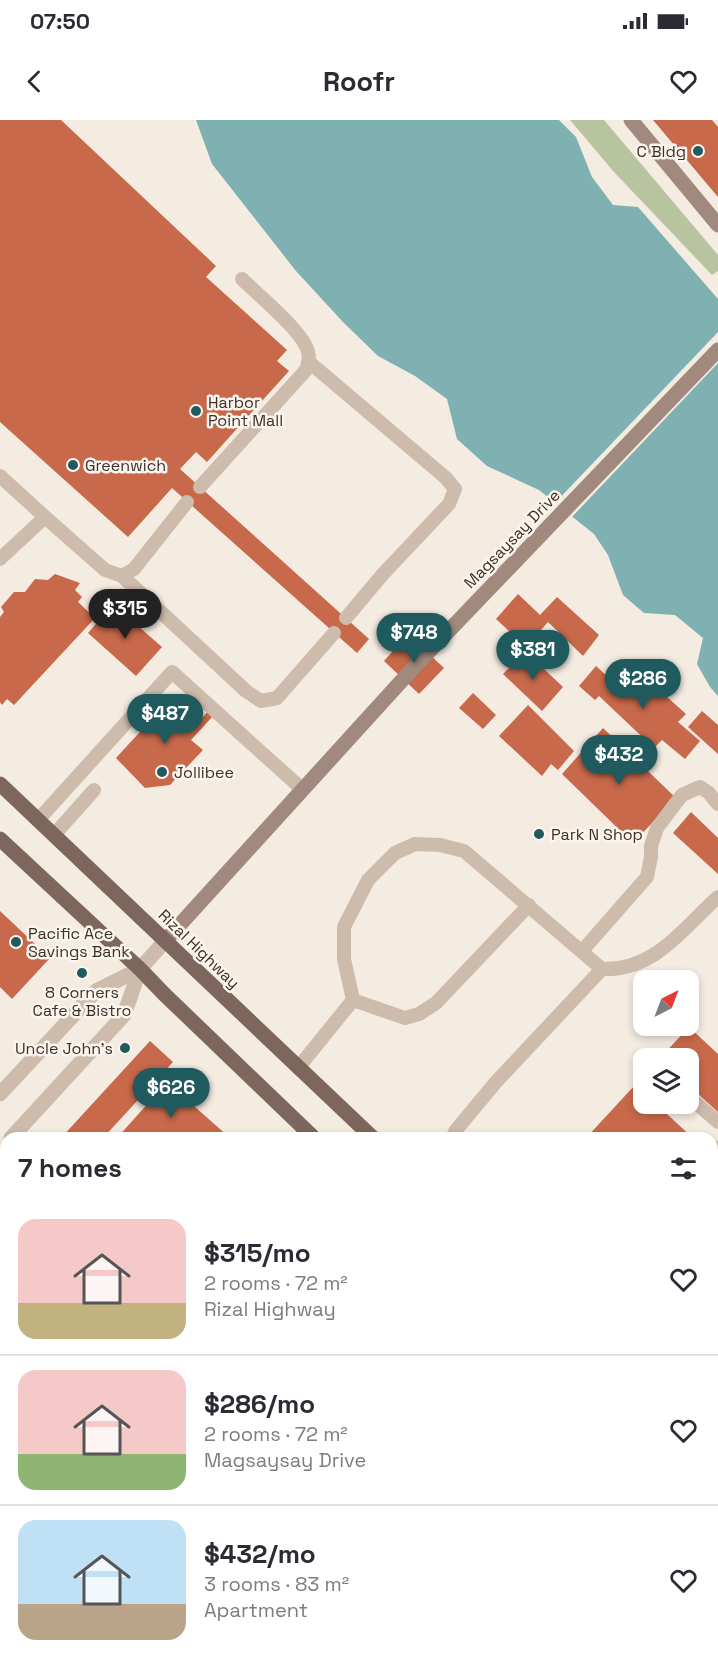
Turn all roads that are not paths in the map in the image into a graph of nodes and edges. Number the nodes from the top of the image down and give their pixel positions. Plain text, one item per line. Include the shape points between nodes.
1 (631, 120) edge
2 (718, 225) edge
3 (242, 279) dead end
4 (718, 350) edge
5 (309, 362) junction
6 (0, 476) edge
7 (200, 487) dead end
8 (187, 502) dead end
9 (45, 517) junction
10 (0, 559) edge
11 (122, 576) junction
12 (346, 618) dead end
13 (334, 633) dead end
14 (0, 784) edge
15 (302, 789) junction
16 (94, 790) dead end
17 (718, 804) edge
18 (38, 820) junction
19 (54, 835) junction
20 (0, 839) edge
21 (718, 897) edge
22 (529, 905) junction
23 (165, 941) junction
24 (582, 951) junction
25 (140, 969) junction
26 (602, 969) junction
27 (353, 1000) junction
28 (298, 1068) junction
29 (0, 1094) edge
30 (699, 1106) edge
31 (718, 1122) edge
32 (16, 1132) edge
33 (308, 1132) edge
34 (367, 1132) edge
35 (455, 1132) edge

1 - 2 main road
3 - 5 lane via 302,337
4 - 15 main road, Magsaysay Drive
5 - 7 lane
5 - 12 lane via 455,489 449,504
6 - 9 lane
8 - 11 lane via 134,569
9 - 10 lane
9 - 11 lane via 105,570
11 - 13 lane via 261,701 277,698
14 - 18 main road, Rizal Highway
15 - 18 lane via 172,672
15 - 23 main road, Magsaysay Drive
16 - 19 lane
17 - 24 lane via 700,787 682,795 652,838 647,877
18 - 19 main road, Rizal Highway
19 - 23 main road, Rizal Highway
20 - 25 main road
21 - 26 lane via 650,959 630,967
22 - 24 lane
22 - 27 lane via 436,1003 419,1014 405,1018
22 - 27 lane via 464,851 415,844 395,853 368,880 344,927 344,959
23 - 25 street
23 - 28 main road, Rizal Highway
24 - 26 lane
25 - 29 street via 96,991
25 - 32 street via 124,1015
25 - 33 main road
26 - 35 lane via 496,1082
27 - 28 lane
28 - 34 main road, Rizal Highway
30 - 31 lane

